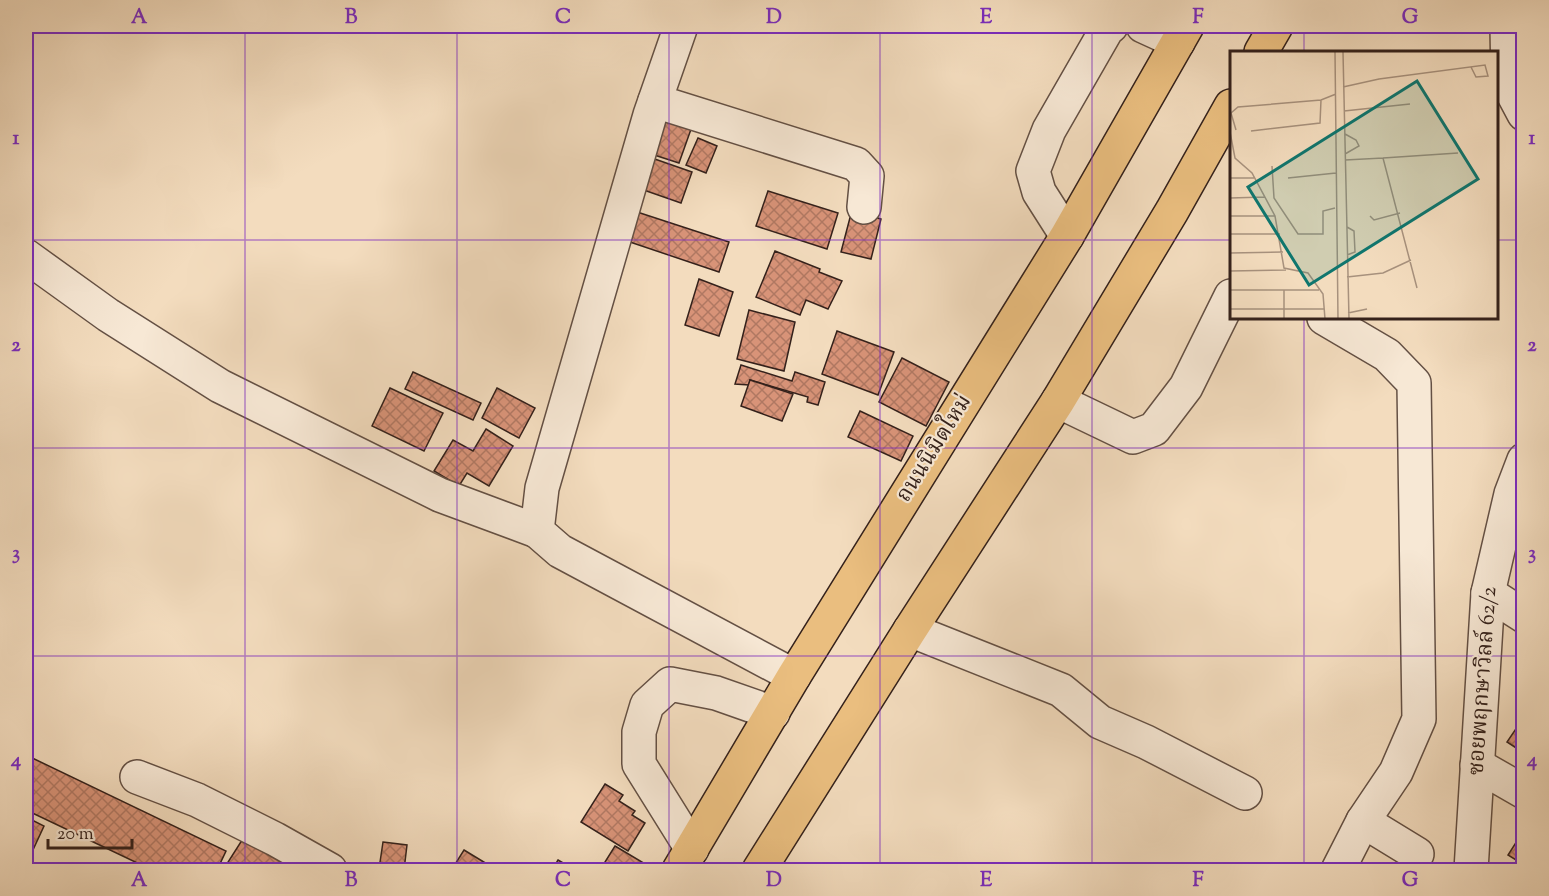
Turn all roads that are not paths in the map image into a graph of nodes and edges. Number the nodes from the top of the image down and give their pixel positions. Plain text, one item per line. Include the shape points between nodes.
1 (681, 26) edge
2 (1111, 26) edge
3 (1143, 26) edge
4 (1276, 26) edge
5 (1507, 26) edge
6 (1183, 34) edge
7 (1262, 51) edge
8 (655, 100) junction
9 (1230, 108) edge
10 (1524, 114) edge
11 (864, 207) dead end
12 (1067, 236) junction
13 (26, 256) edge
14 (1230, 298) edge
15 (1327, 320) edge
16 (1058, 401) junction
17 (1524, 460) edge
18 (537, 531) junction
19 (1488, 593) junction
20 (1524, 616) edge
21 (910, 630) junction
22 (794, 676) junction
23 (773, 713) junction
24 (1477, 765) junction
25 (136, 777) dead end
26 (1524, 792) edge
27 (1245, 793) dead end
28 (1364, 821) junction
29 (1417, 854) dead end
30 (685, 860) edge
31 (330, 870) edge
32 (759, 870) edge
33 (1338, 870) edge
34 (1471, 870) edge

1 - 8 street
2 - 12 street via 1049,130 1033,171 1039,192
3 - 6 street
4 - 7 main road
5 - 10 street via 1508,84
6 - 12 main road, ถนนนิมิตใหม่
8 - 11 street via 856,164 867,176
8 - 18 street via 542,488
9 - 16 main road
12 - 22 main road, ถนนนิมิตใหม่
13 - 18 street via 108,315 220,386 440,495
14 - 16 street via 1186,387 1154,429 1133,437
15 - 28 street via 1387,355 1414,383 1419,719 1396,772
16 - 21 main road
17 - 19 street, ซอยพฤกษาวิลล์ 62/2 via 1511,494
18 - 22 street via 560,551
19 - 20 street
19 - 24 street, ซอยพฤกษาวิลล์ 62/2
21 - 27 street via 1061,690 1100,722
21 - 32 main road
22 - 23 main road, ถนนนิมิตใหม่
23 - 30 main road, ถนนนิมิตใหม่
23 - 30 street via 716,693 670,684 647,705 639,732 639,764
24 - 26 street
24 - 34 street, ซอยพฤกษาวิลล์ 62/2
25 - 31 street via 196,800
28 - 29 street
28 - 33 street

